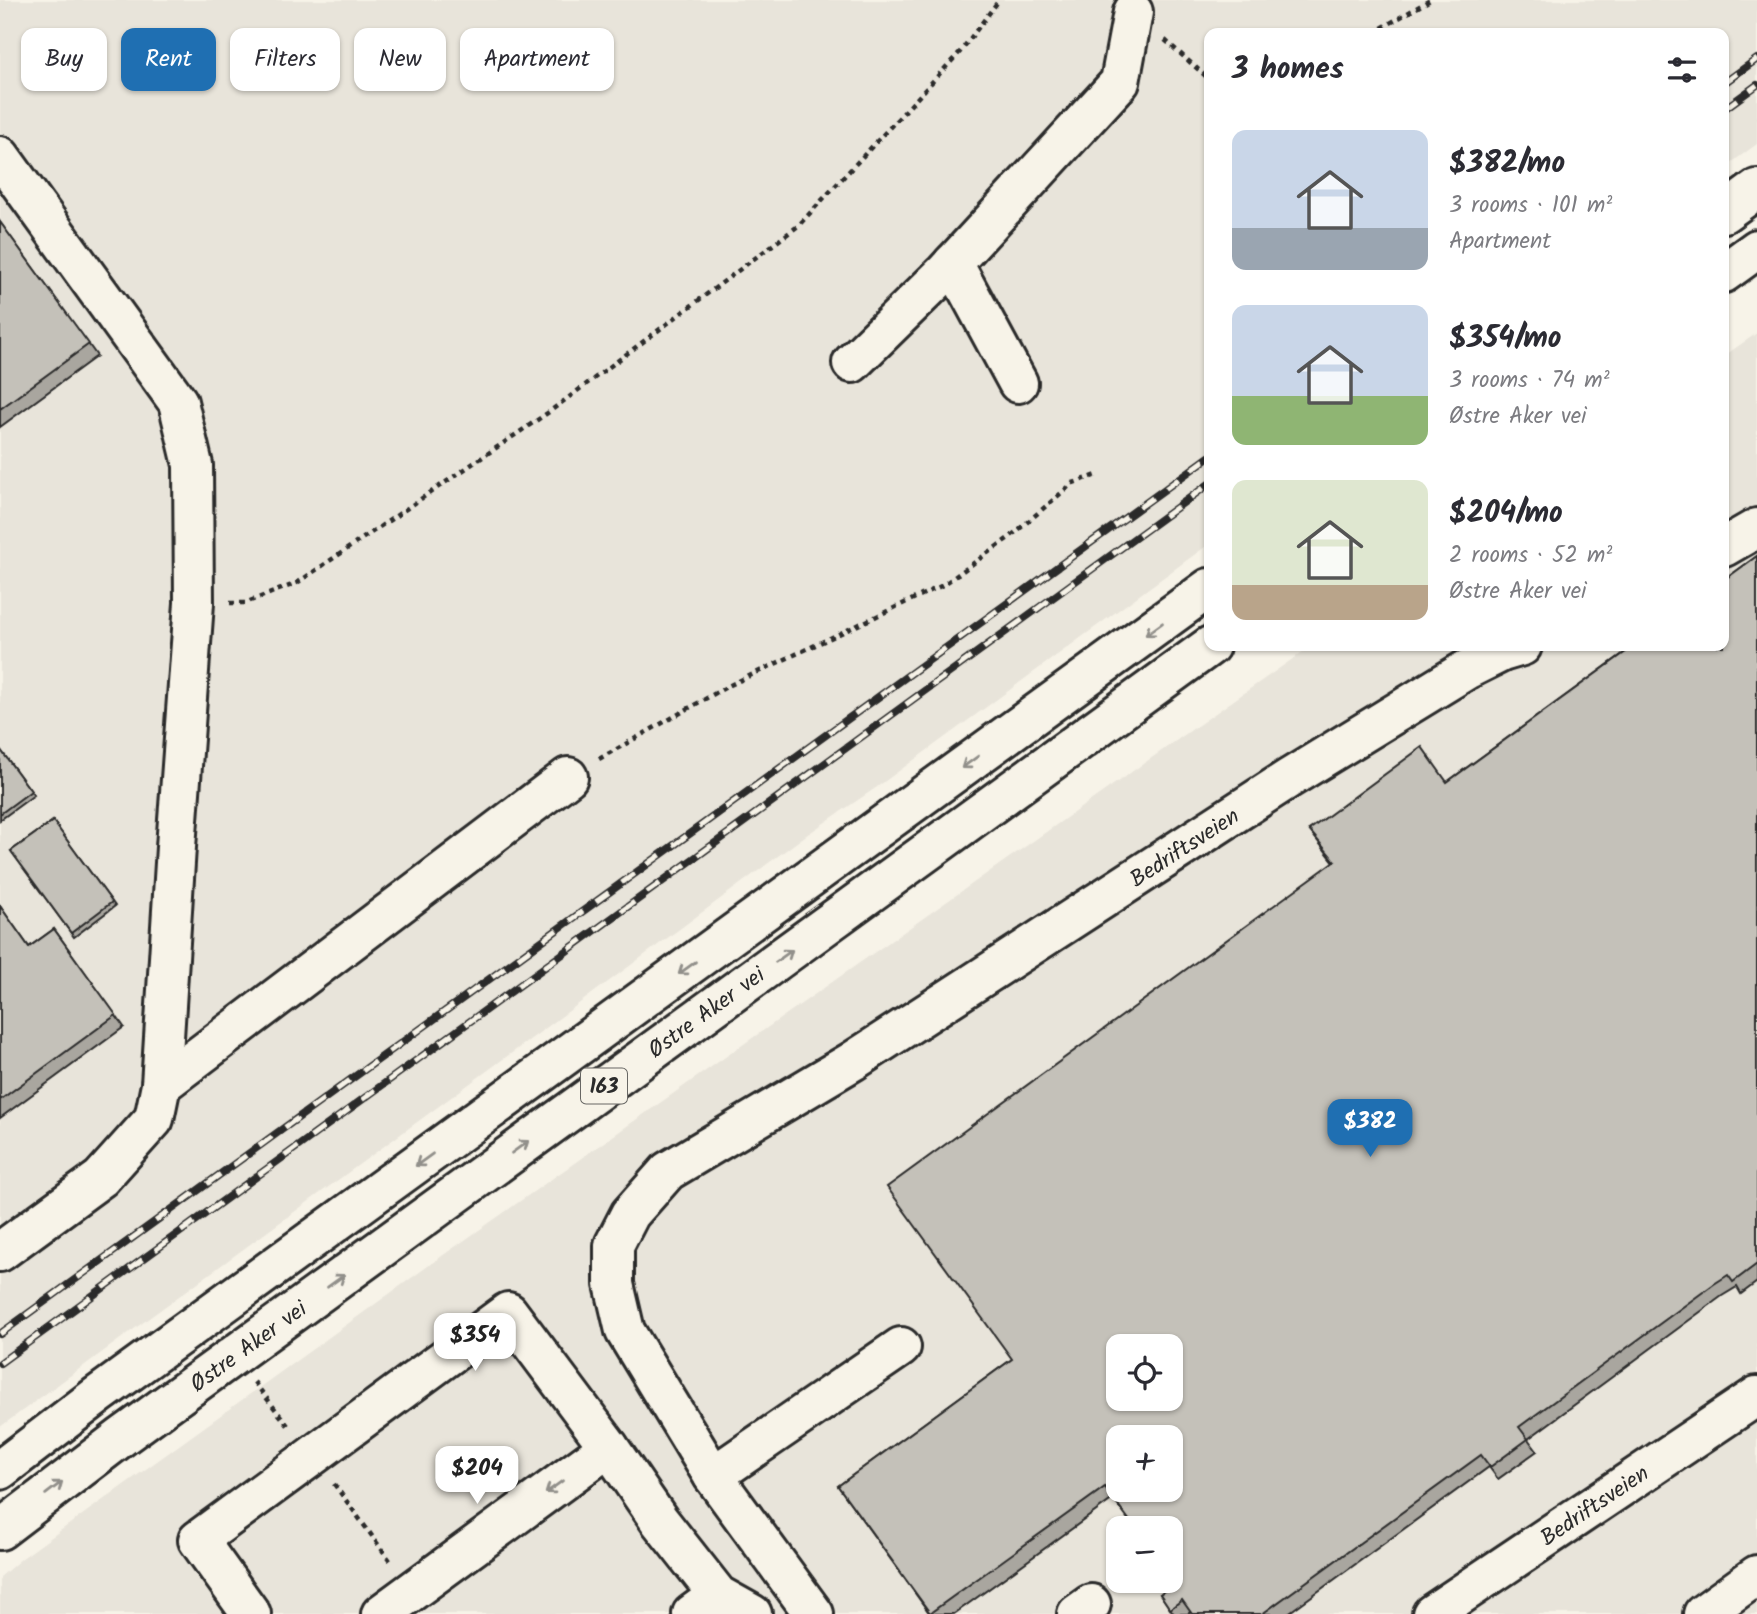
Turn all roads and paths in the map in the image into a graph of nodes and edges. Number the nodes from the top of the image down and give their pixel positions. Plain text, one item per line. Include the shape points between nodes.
1 (999, 0) edge
2 (1430, 0) edge
3 (1133, 12) dead end
4 (1382, 28) edge
5 (0, 156) edge
6 (1757, 189) edge
7 (1729, 209) edge
8 (1757, 248) edge
9 (953, 263) junction
10 (1729, 269) edge
11 (852, 363) dead end
12 (1018, 383) dead end
13 (1100, 474) dead end
14 (1757, 528) edge
15 (1729, 544) edge
16 (1204, 593) edge
17 (194, 603) junction
18 (1204, 650) edge
19 (1505, 651) edge
20 (568, 777) joint
21 (162, 1085) junction
22 (0, 1252) edge
23 (901, 1347) dead end
24 (249, 1376) dead end
25 (1757, 1396) edge
26 (609, 1447) junction
27 (312, 1455) junction
28 (0, 1470) edge
29 (713, 1476) junction
30 (0, 1530) edge
31 (1757, 1575) edge
32 (411, 1591) junction
33 (705, 1604) edge
34 (251, 1614) edge
35 (381, 1614) edge
36 (752, 1614) edge
37 (814, 1614) edge
38 (1432, 1614) edge
39 (1703, 1614) edge

1 - 17 path via 960,52 798,226 549,412 297,583 245,603
2 - 4 path
3 - 9 main road via 1120,82
5 - 17 main road via 178,402 193,465
6 - 7 main road
8 - 10 main road
9 - 11 main road
9 - 12 main road
13 - 20 path via 1073,483 1010,537 943,585 728,686
14 - 15 main road
16 -> 28 main road, Østre Aker vei / 163
17 - 21 main road
30 -> 18 main road, Østre Aker vei / 163
19 - 29 main road, Bedriftsveien via 1466,670 1299,772 853,1061 668,1171 631,1214 614,1245 614,1284 625,1331
20 - 21 main road
21 - 22 main road via 154,1119 102,1178
23 - 29 main road
24 - 27 path
25 - 38 main road, Bedriftsveien
26 - 27 main road via 508,1312
26 -> 32 main road
26 - 33 main road via 659,1520
27 - 32 path
27 - 34 main road via 198,1540
29 - 37 main road, Bedriftsveien
31 - 39 main road
32 - 35 main road
33 - 36 main road

